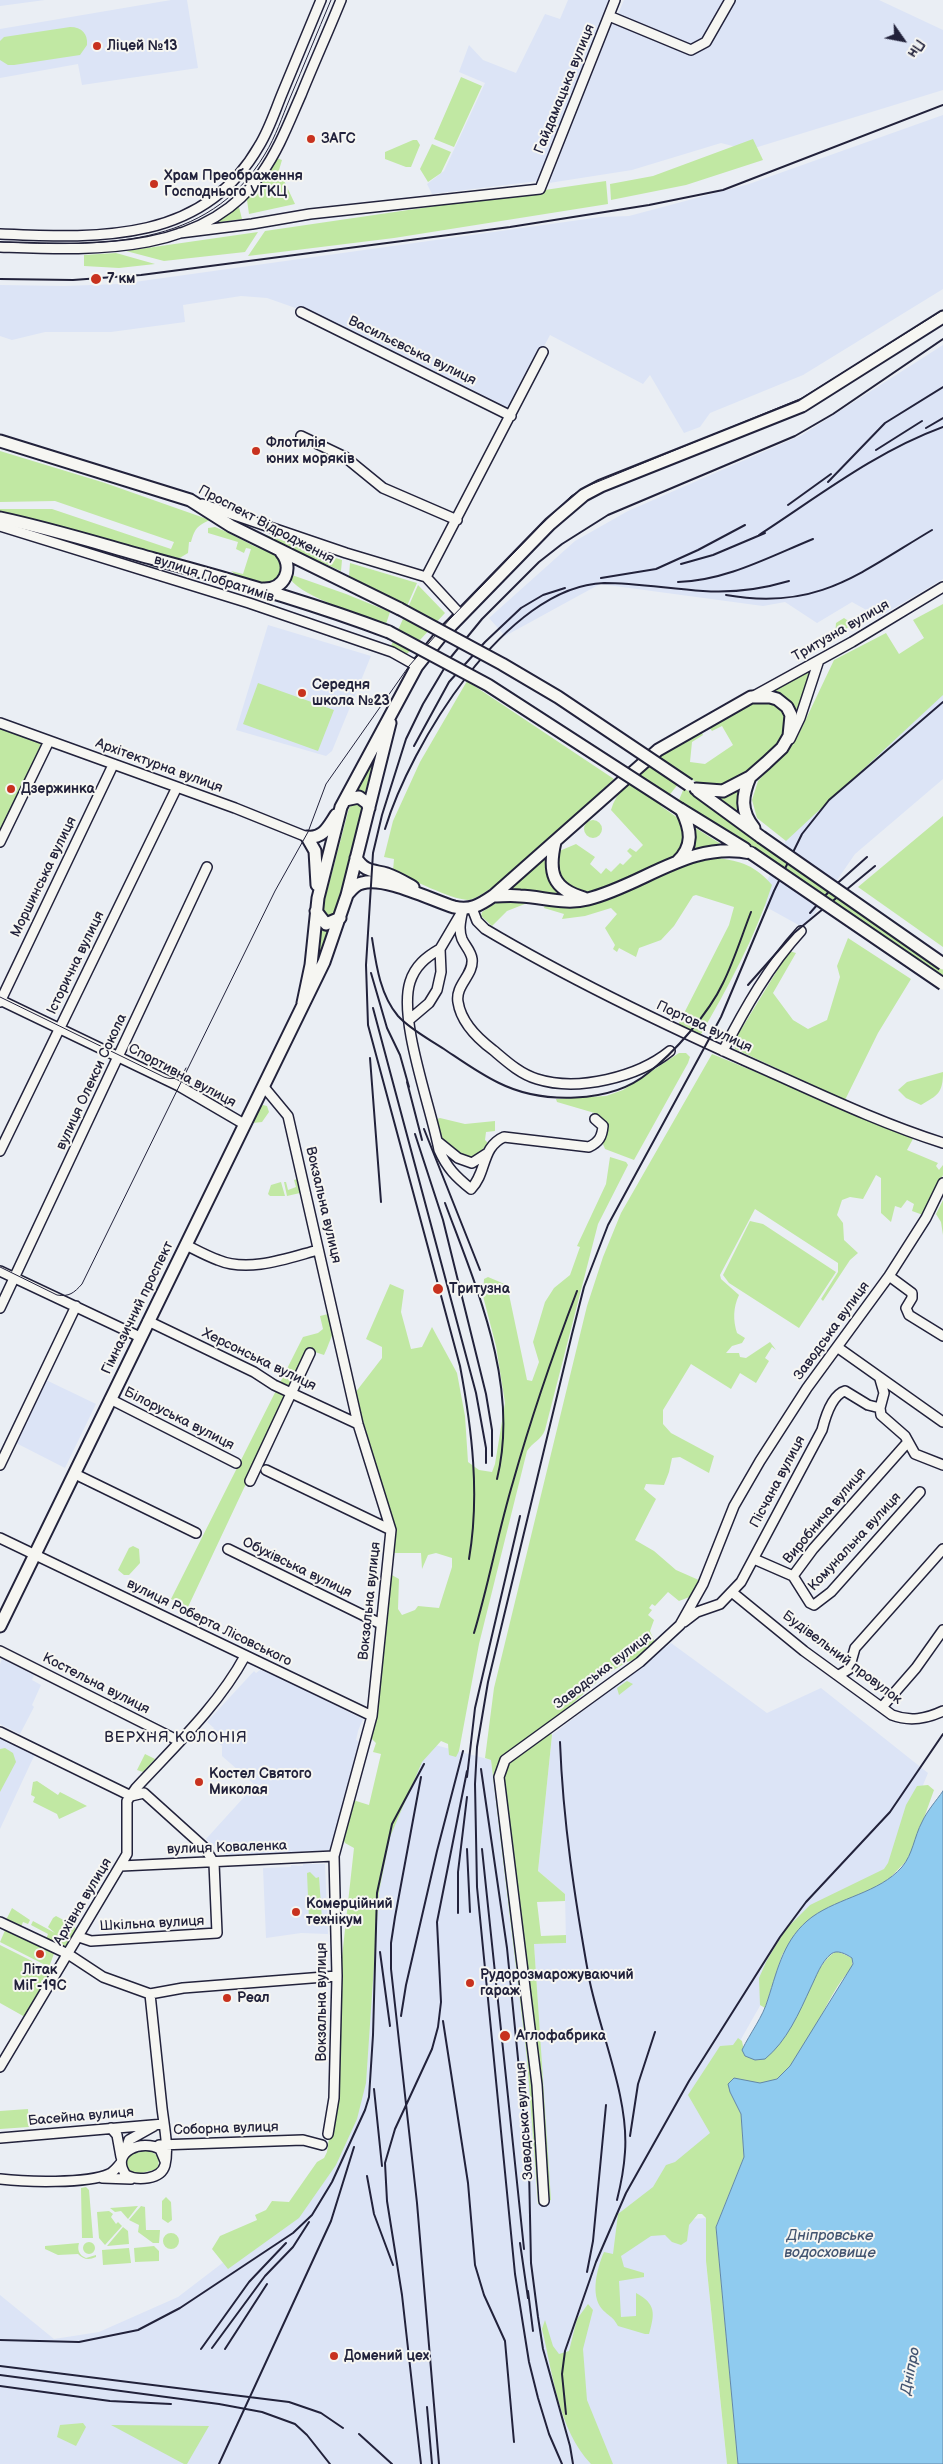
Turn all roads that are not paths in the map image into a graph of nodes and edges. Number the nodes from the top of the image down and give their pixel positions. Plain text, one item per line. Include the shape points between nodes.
1 (321, 0) edge
2 (341, 0) edge
3 (615, 0) edge
4 (730, 0) edge
5 (609, 16) junction
6 (180, 233) junction
7 (0, 234) edge
8 (0, 247) edge
9 (301, 312) dead end
10 (943, 317) edge
11 (543, 352) dead end
12 (511, 416) junction
13 (301, 436) dead end
14 (0, 441) edge
15 (190, 500) junction
16 (0, 518) edge
17 (457, 520) junction
18 (0, 526) edge
19 (280, 552) junction
20 (426, 577) junction
21 (943, 587) edge
22 (262, 589) junction
23 (461, 615) junction
24 (819, 660) junction
25 (417, 666) junction
26 (751, 697) junction
27 (392, 714) junction
28 (0, 723) edge
29 (49, 741) junction
30 (782, 748) junction
31 (114, 765) junction
32 (750, 777) junction
33 (177, 787) junction
34 (692, 787) junction
35 (343, 804) junction
36 (369, 808) junction
37 (681, 809) junction
38 (307, 837) junction
39 (761, 837) junction
40 (0, 842) edge
41 (555, 842) junction
42 (751, 853) junction
43 (356, 858) junction
44 (675, 863) junction
45 (207, 867) dead end
46 (347, 895) junction
47 (493, 896) junction
48 (318, 898) junction
49 (588, 899) junction
50 (438, 902) junction
51 (467, 909) junction
52 (316, 911) junction
53 (340, 918) junction
54 (801, 931) dead end
55 (440, 949) junction
56 (943, 964) edge
57 (943, 984) edge
58 (0, 1001) edge
59 (303, 1003) junction
60 (409, 1020) junction
61 (59, 1028) junction
62 (413, 1046) junction
63 (425, 1050) dead end
64 (670, 1051) dead end
65 (723, 1051) junction
66 (119, 1058) junction
67 (264, 1088) junction
68 (595, 1119) dead end
69 (244, 1124) junction
70 (437, 1140) junction
71 (943, 1143) edge
72 (0, 1151) edge
73 (486, 1154) junction
74 (943, 1183) edge
75 (186, 1245) junction
76 (318, 1250) junction
77 (0, 1271) edge
78 (889, 1276) junction
79 (14, 1278) junction
80 (76, 1306) junction
81 (0, 1308) edge
82 (148, 1321) junction
83 (943, 1336) edge
84 (140, 1337) junction
85 (837, 1348) junction
86 (310, 1353) dead end
87 (880, 1379) junction
88 (291, 1392) junction
89 (110, 1399) junction
90 (880, 1408) junction
91 (943, 1422) edge
92 (358, 1424) junction
93 (907, 1443) junction
94 (236, 1463) dead end
95 (0, 1465) edge
96 (943, 1465) edge
97 (266, 1470) dead end
98 (75, 1474) junction
99 (250, 1481) dead end
100 (920, 1492) dead end
101 (391, 1530) junction
102 (196, 1533) dead end
103 (0, 1538) edge
104 (228, 1549) dead end
105 (943, 1549) edge
106 (35, 1555) junction
107 (754, 1559) junction
108 (793, 1576) junction
109 (733, 1593) junction
110 (381, 1624) junction
111 (680, 1625) junction
112 (0, 1626) edge
113 (943, 1630) edge
114 (0, 1651) edge
115 (246, 1656) junction
116 (839, 1676) junction
117 (882, 1707) junction
118 (943, 1711) edge
119 (372, 1716) junction
120 (0, 1732) edge
121 (180, 1741) junction
122 (131, 1796) junction
123 (334, 1856) junction
124 (214, 1863) junction
125 (120, 1866) junction
126 (0, 1922) edge
127 (78, 1937) junction
128 (68, 1954) junction
129 (337, 1976) junction
130 (150, 1994) junction
131 (0, 2067) edge
132 (164, 2124) junction
133 (111, 2128) junction
134 (328, 2134) dead end
135 (0, 2138) edge
136 (149, 2145) junction
137 (165, 2145) junction
138 (322, 2145) dead end
139 (122, 2158) junction
140 (166, 2160) junction
141 (87, 2178) junction
142 (0, 2179) edge
143 (137, 2179) junction
144 (544, 2200) dead end

1 - 7 street via 260,145 237,177 216,196 178,219 144,230 57,237
2 - 6 street via 280,144 261,174 250,189 221,213
3 - 5 street, Гайдамацька вулиця
4 - 5 street via 706,42 690,50
5 - 6 street, Гайдамацька вулиця via 540,188 310,214
6 - 8 street via 154,242 92,248
9 - 12 street, Васильєвська вулиця
10 - 23 main road via 802,406 584,495 550,524
11 - 12 street
12 - 17 street
13 - 17 street via 345,457 383,488
14 - 15 main road, Проспект Відродження
15 - 19 main road, Проспект Відродження
15 - 20 street
16 - 22 main road
17 - 20 street
18 - 25 street, вулиця Побратимів via 249,603 392,652
19 - 22 main road via 287,564 285,578 275,587
19 - 34 main road, Проспект Відродження, bridge via 400,609 502,664 558,697
20 - 23 street
21 - 24 street, Тритузна вулиця
22 - 37 main road, bridge via 389,632 488,685
23 - 25 main road
24 - 26 street, Тритузна вулиця
24 - 30 street via 795,731
25 - 27 main road
26 - 30 main road via 777,699 792,715 792,726
26 - 41 main road via 658,750
27 - 35 main road
27 - 36 main road, Гімназичний проспект
28 - 29 street, Архітектурна вулиця
29 - 31 street, Архітектурна вулиця
29 - 40 street
30 - 32 main road
31 - 33 street, Архітектурна вулиця
31 - 58 street, Моршинська вулиця
32 - 34 main road via 713,792
32 - 39 main road via 744,791 744,808
33 - 38 street, Архітектурна вулиця
33 - 61 street, Історична вулиця
34 - 39 main road, Проспект Відродження
35 - 36 main road via 359,797 367,802
35 - 38 main road via 323,834
35 - 48 main road
36 - 43 main road, Гімназичний проспект
37 - 42 main road
37 - 44 main road via 689,825 690,844
38 - 48 main road via 315,850
39 - 56 main road, Проспект Відродження, bridge
41 - 47 main road
41 - 49 main road via 552,874 569,892
42 - 44 main road via 719,850
42 - 57 main road, bridge
43 - 46 main road, Гімназичний проспект
43 - 50 main road via 367,871 397,878
44 - 49 main road
45 - 66 street, вулиця Олекси Сокола
46 - 50 main road via 355,886 369,882 399,888
46 - 53 main road, Гімназичний проспект
47 - 49 main road via 518,895 562,901
47 - 51 main road
48 - 52 main road, Гімназичний проспект
50 - 51 main road
51 - 55 street
51 - 64 street via 460,927 462,940 471,952 473,962 458,991 458,1001 476,1037 520,1072 559,1083 586,1082 633,1073 655,1064
51 - 65 street, Портова вулиця via 485,929 544,964
52 - 53 main road via 326,924
52 - 59 main road, Гімназичний проспект
53 - 59 main road, Гімназичний проспект via 324,962
54 - 65 street via 779,955
55 - 60 street via 437,990 429,1003
55 - 60 street via 427,956 410,981
58 - 61 street, Спортивна вулиця
59 - 67 main road, Гімназичний проспект
60 - 62 street
61 - 66 street, Спортивна вулиця
61 - 72 street, Історична вулиця
62 - 63 street
62 - 70 street
65 - 71 street, Портова вулиця via 872,1118
66 - 69 street, Спортивна вулиця via 179,1086
66 - 79 street, вулиця Олекси Сокола
67 - 69 main road, Гімназичний проспект
67 - 76 street, Вокзальна вулиця via 288,1116
68 - 73 street via 603,1126 602,1136 589,1147 497,1137
69 - 75 main road, Гімназичний проспект
70 - 73 street via 458,1158 472,1163
70 - 73 street via 445,1164 454,1176 472,1189
74 - 78 street, Заводська вулиця via 926,1218
75 - 76 street via 217,1260 244,1264 275,1262
75 - 82 main road, Гімназичний проспект
76 - 92 street, Вокзальна вулиця
77 - 79 street
78 - 83 street via 912,1293 906,1308 909,1315
78 - 85 street, Заводська вулиця
79 - 80 street
79 - 81 street, вулиця Олекси Сокола
80 - 84 street
80 - 95 street
82 - 84 main road, Гімназичний проспект
82 - 88 street, Херсонська вулиця
84 - 89 main road, Гімназичний проспект
85 - 87 street
85 - 111 street, Заводська вулиця via 778,1432 734,1506 703,1584
86 - 88 street
87 - 90 street via 884,1393
87 - 91 street
88 - 92 street, Херсонська вулиця
88 - 99 street
89 - 94 street, Білоруська вулиця
89 - 98 main road, Гімназичний проспект
90 - 93 street via 881,1415 905,1436
90 - 107 street, Пісчана вулиця via 868,1405 845,1391 839,1394
92 - 101 street, Вокзальна вулиця
93 - 96 street via 920,1458
93 - 108 street, Виробнича вулиця
97 - 101 street
98 - 102 street
98 - 106 main road, Гімназичний проспект
100 - 108 street, Комунальна вулиця via 819,1603 810,1603
101 - 110 street, Вокзальна вулиця
103 - 106 street, вулиця Роберта Лісовського
104 - 110 street, Обухівська вулиця
105 - 116 street via 855,1648 849,1669
106 - 112 main road, Гімназичний проспект
106 - 115 street, вулиця Роберта Лісовського
107 - 108 street, Виробнича вулиця
107 - 109 street, Пісчана вулиця
109 - 111 street, Пісчана вулиця via 720,1604 697,1612
109 - 116 street, Будівельний провулок
110 - 119 street, Вокзальна вулиця
111 - 144 street, Заводська вулиця via 640,1662 505,1760 499,1777 537,2085
113 - 117 street
114 - 121 street, Костельна вулиця
115 - 119 street, вулиця Роберта Лісовського
115 - 121 street via 232,1680
116 - 117 street, Будівельний провулок
117 - 118 street, Будівельний провулок via 903,1719 928,1718
119 - 123 street, Вокзальна вулиця
120 - 122 street
121 - 122 street
122 - 124 street via 144,1793 205,1848
122 - 125 street, Архівна вулиця via 126,1814 127,1854
123 - 124 street, вулиця Коваленка
123 - 129 street, Вокзальна вулиця
124 - 125 street, вулиця Коваленка
124 - 127 street, Шкільна вулиця via 217,1933 91,1941
125 - 127 street, Архівна вулиця
126 - 128 street
127 - 128 street, Архівна вулиця
128 - 130 street via 108,1980
128 - 131 street, Архівна вулиця
129 - 130 street via 183,1988
129 - 134 street, Вокзальна вулиця via 334,2098
130 - 132 street
132 - 133 street, Басейна вулиця
132 - 137 street
132 - 139 street via 128,2140
133 - 135 street, Басейна вулиця
133 - 139 street via 117,2135
136 - 137 street, Соборна вулиця
136 - 139 street via 130,2148
136 - 140 street via 160,2150
137 - 138 street, Соборна вулиця via 304,2140
137 - 140 street
139 - 141 street via 110,2174
139 - 143 street via 126,2175
140 - 143 street via 156,2176
141 - 142 street via 36,2182
141 - 143 street

